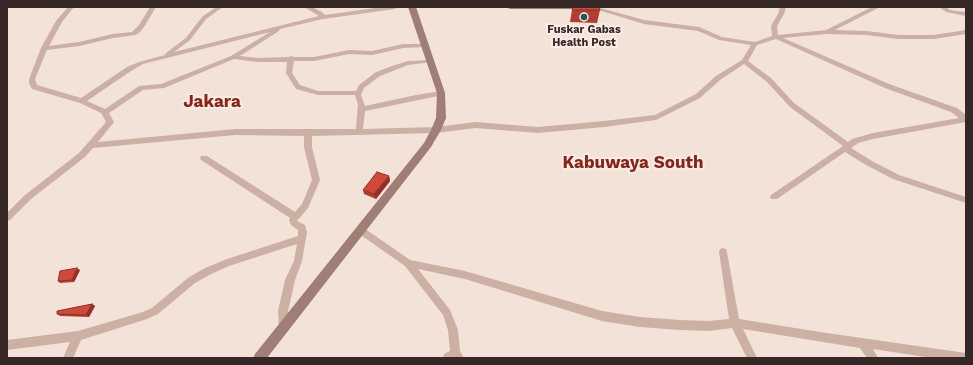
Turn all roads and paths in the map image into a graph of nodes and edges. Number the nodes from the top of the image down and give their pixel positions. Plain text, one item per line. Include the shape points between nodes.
1 (71, 7) edge
2 (153, 7) edge
3 (220, 7) edge
4 (307, 7) edge
5 (395, 7) edge
6 (412, 7) edge
7 (510, 7) edge
8 (578, 7) edge
9 (591, 7) edge
10 (783, 7) edge
11 (877, 7) edge
12 (942, 7) edge
13 (966, 14) edge
14 (323, 17) junction
15 (281, 27) junction
16 (826, 32) junction
17 (966, 32) edge
18 (775, 37) junction
19 (755, 44) junction
20 (425, 46) junction
21 (44, 48) junction
22 (233, 57) junction
23 (162, 58) junction
24 (291, 58) junction
25 (430, 61) junction
26 (744, 61) junction
27 (359, 93) junction
28 (441, 93) junction
29 (82, 101) junction
30 (362, 109) junction
31 (105, 112) junction
32 (966, 119) edge
33 (436, 130) junction
34 (359, 132) junction
35 (308, 133) junction
36 (92, 145) junction
37 (847, 147) junction
38 (204, 158) dead end
39 (774, 197) dead end
40 (966, 200) edge
41 (295, 217) junction
42 (7, 218) edge
43 (361, 230) junction
44 (301, 239) junction
45 (722, 252) dead end
46 (408, 264) junction
47 (734, 323) junction
48 (284, 328) junction
49 (78, 336) junction
50 (863, 343) junction
51 (7, 345) edge
52 (454, 356) edge
53 (68, 358) edge
54 (259, 358) edge
55 (752, 358) edge
56 (873, 358) edge
57 (966, 358) edge

1 - 21 street
2 - 21 street via 142,26 133,34
3 - 23 street via 204,18 188,39
4 - 14 street
5 - 14 street
6 - 20 main road
7 - 8 main road
9 - 19 street via 644,22 699,29 721,39
10 - 18 street via 774,26
11 - 16 street
12 - 13 street via 948,11
14 - 15 street
15 - 22 street
15 - 23 street
16 - 17 street via 867,33 898,38 934,37
16 - 18 street
18 - 19 street
18 - 32 street via 880,83 954,110
19 - 26 street
20 - 24 street via 398,46 314,59
20 - 25 main road
21 - 29 street via 33,74 34,86
22 - 24 street via 258,60
22 - 31 street via 162,86 141,88
23 - 29 street via 129,69
24 - 27 street via 289,73 298,87 318,93
25 - 27 street via 408,63 378,74 364,84
25 - 28 main road
26 - 33 street via 718,78 698,96 656,117 538,130 475,125
26 - 37 street via 769,80 792,105
27 - 30 street
28 - 30 street
28 - 33 main road via 441,118
29 - 31 street
30 - 34 street
31 - 36 street via 110,122
32 - 37 street via 873,136 855,141
33 - 34 street
33 - 43 main road via 428,145
34 - 35 street
35 - 36 street via 235,132
35 - 41 street via 308,147 316,180 305,206
36 - 42 street via 82,156 28,197
37 - 39 street
37 - 40 street via 869,163 896,177
38 - 41 street
41 - 44 street via 293,222 303,229
43 - 46 street
43 - 48 main road
44 - 48 street via 298,261 290,280 283,310
44 - 49 street via 208,271 192,280 155,311
45 - 47 street
46 - 47 street via 465,274 602,316 680,325 709,326
46 - 52 street via 447,313 453,330
47 - 50 street
47 - 55 street
48 - 54 main road
49 - 51 street
49 - 53 street
50 - 56 street
50 - 57 street

